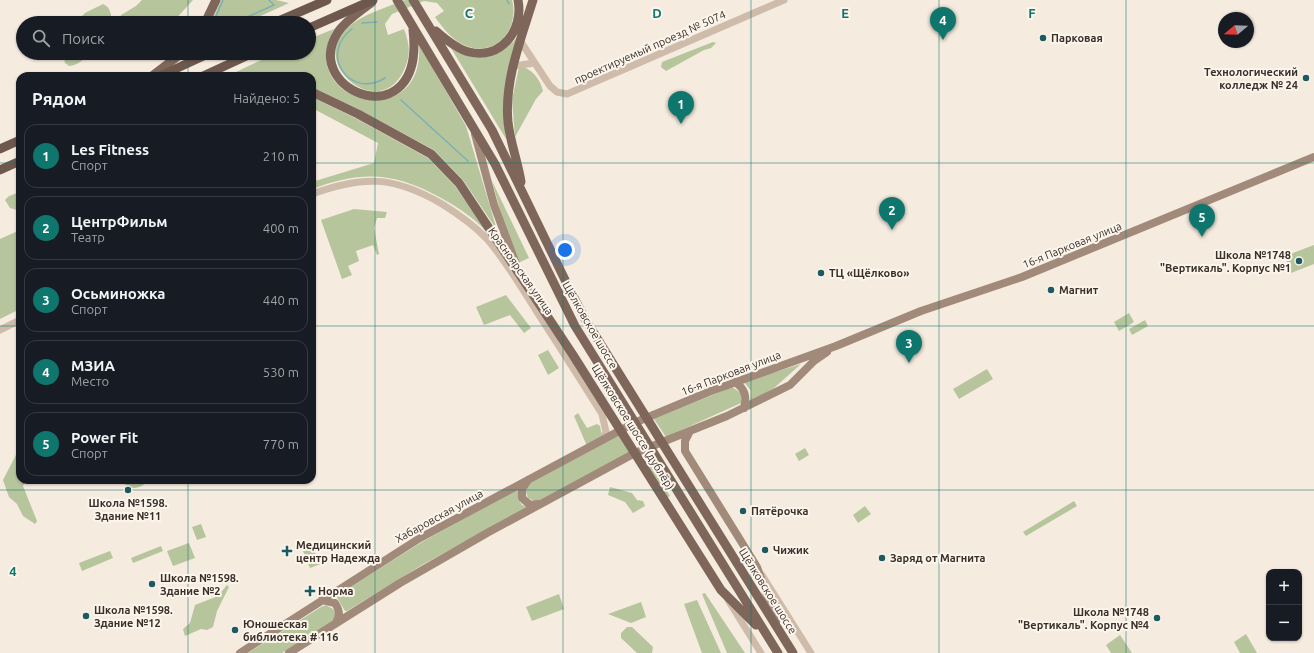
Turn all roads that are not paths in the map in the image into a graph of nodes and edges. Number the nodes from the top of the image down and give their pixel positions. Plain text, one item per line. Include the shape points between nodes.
1 (216, 0) edge
2 (328, 0) edge
3 (374, 0) edge
4 (397, 0) edge
5 (413, 0) edge
6 (518, 0) edge
7 (533, 0) edge
8 (784, 0) edge
9 (208, 16) edge
10 (290, 16) edge
11 (427, 22) junction
12 (316, 25) edge
13 (413, 26) junction
14 (521, 42) junction
15 (173, 60) edge
16 (195, 60) edge
17 (238, 60) edge
18 (534, 63) junction
19 (514, 66) junction
20 (157, 72) edge
21 (169, 72) edge
22 (212, 72) edge
23 (316, 94) edge
24 (472, 124) junction
25 (16, 142) edge
26 (0, 149) edge
27 (1314, 157) edge
28 (16, 163) edge
29 (0, 170) edge
30 (522, 191) junction
31 (316, 193) edge
32 (523, 278) junction
33 (16, 322) edge
34 (0, 330) edge
35 (836, 346) junction
36 (735, 382) junction
37 (744, 408) junction
38 (645, 418) junction
39 (634, 423) junction
40 (621, 430) junction
41 (690, 431) junction
42 (602, 440) junction
43 (661, 443) junction
44 (649, 447) junction
45 (635, 453) junction
46 (528, 480) junction
47 (542, 504) junction
48 (757, 567) junction
49 (721, 590) junction
50 (322, 600) junction
51 (336, 623) junction
52 (779, 632) junction
53 (769, 638) junction
54 (240, 653) edge
55 (289, 653) edge
56 (761, 653) edge
57 (778, 653) edge
58 (793, 653) edge
59 (811, 653) edge

1 - 9 main road
2 - 10 highway
3 - 12 highway
3 - 13 main road via 342,26 333,44 331,57 334,70 352,91 365,96 378,96 391,92 402,84 410,74 414,61
4 - 13 main road, Щёлковское шоссе
5 - 11 main road, Щёлковское шоссе
6 - 11 main road via 520,16 514,33 502,46 486,53 461,49
7 - 14 main road
8 - 18 street, проектируемый проезд № 5074 via 573,92 557,92 551,88
11 - 30 main road, Щёлковское шоссе via 492,130
13 - 24 main road, Щёлковское шоссе
14 - 18 street, проектируемый проезд № 5074
14 - 19 main road
15 - 20 main road
16 - 21 highway
17 - 22 highway
18 - 19 street
19 - 30 main road via 508,110
23 - 32 main road, Щёлковское шоссе (дублёр) via 431,154 459,183
24 - 32 main road via 504,235
24 - 39 main road, Щёлковское шоссе via 516,206 566,309
25 - 26 highway
27 - 35 main road, 16-я Парковая улица via 1035,272 927,309
28 - 29 highway
30 - 38 main road, Щёлковское шоссе via 576,303
31 - 42 street, Красноярская улица via 348,183 368,181 399,185 427,196 466,220 487,239 519,284 602,414 606,432
32 - 40 main road, Щёлковское шоссе (дублёр)
33 - 34 street
35 - 36 main road, 16-я Парковая улица
35 - 37 main road, 16-я Парковая улица via 814,361 790,385
36 - 37 main road via 745,392
36 - 38 main road, 16-я Парковая улица
37 - 41 main road, 16-я Парковая улица
38 - 39 main road, 16-я Парковая улица
38 - 43 main road, Щёлковское шоссе
39 - 40 main road, Хабаровская улица
39 - 44 main road, Щёлковское шоссе
40 - 42 main road, Хабаровская улица
40 - 45 main road, Щёлковское шоссе (дублёр)
41 - 43 main road, 16-я Парковая улица
41 - 48 main road via 685,441 685,451
42 - 46 main road, Хабаровская улица
43 - 44 main road, 16-я Парковая улица
43 - 52 main road, Щёлковское шоссе
44 - 45 main road
44 - 53 main road, Щёлковское шоссе
45 - 47 main road
45 - 49 main road, Щёлковское шоссе (дублёр)
46 - 47 main road via 522,489 522,498 530,505
46 - 50 main road, Хабаровская улица via 420,538
47 - 51 main road via 424,568
48 - 52 main road
48 - 59 street
49 - 53 main road, Щёлковское шоссе (дублёр)
49 - 56 street, Щёлковское шоссе (дублёр)
50 - 51 main road via 335,603 339,609 340,616
50 - 54 main road, Хабаровская улица
51 - 55 main road
52 - 58 main road, Щёлковское шоссе
53 - 57 main road, Щёлковское шоссе

